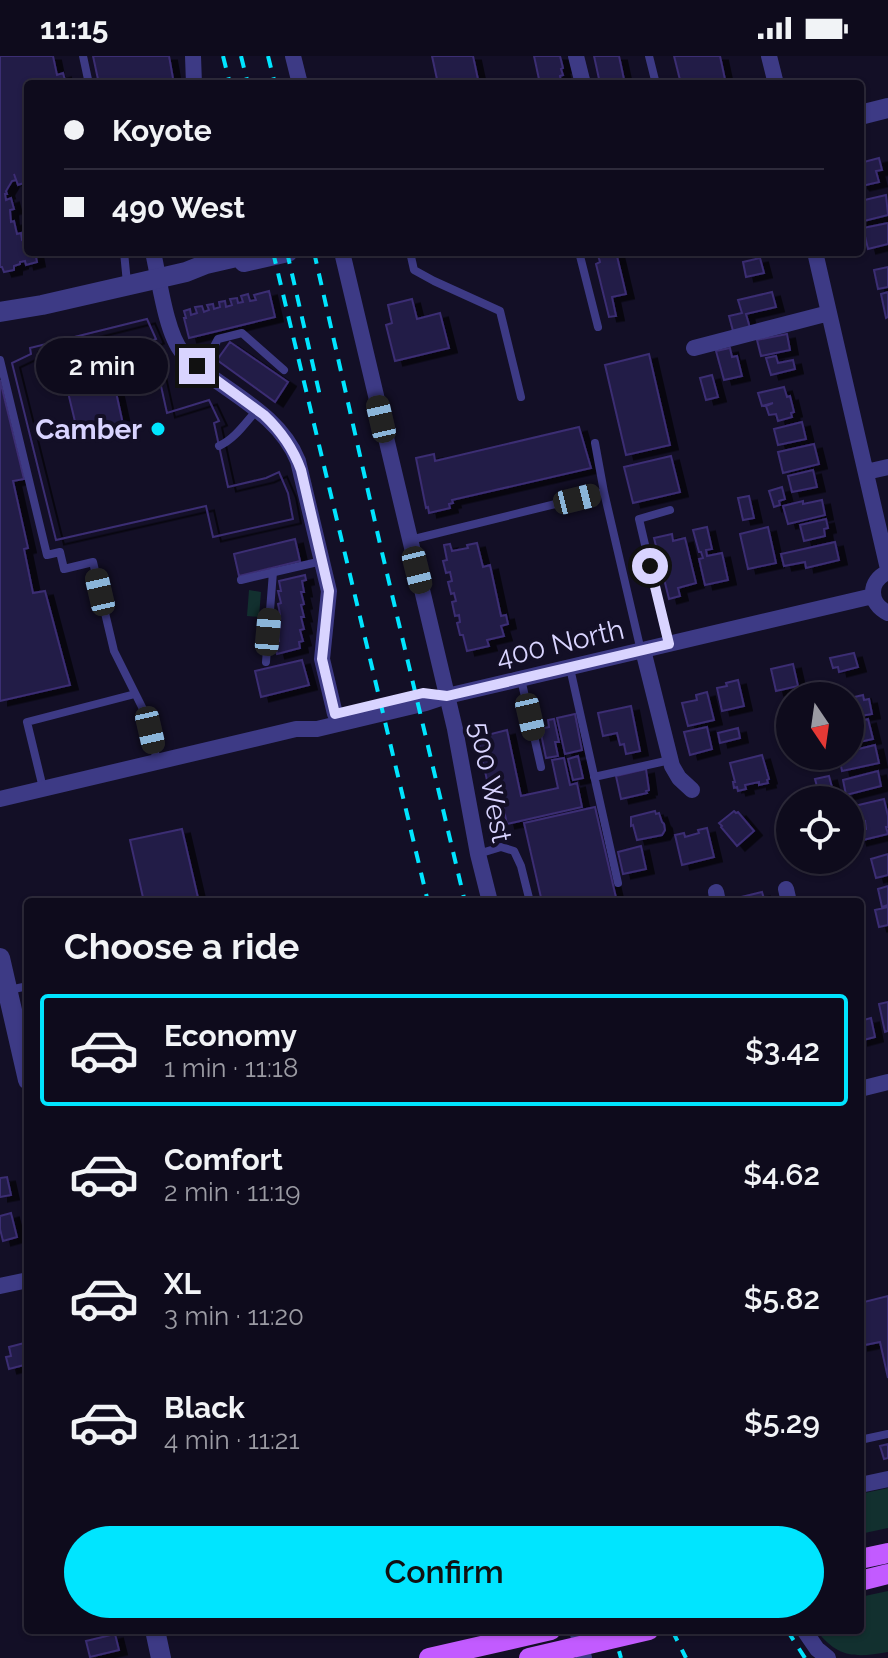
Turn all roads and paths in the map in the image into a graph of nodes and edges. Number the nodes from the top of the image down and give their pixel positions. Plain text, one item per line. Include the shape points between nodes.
1 (83, 56) edge
2 (193, 56) edge
3 (293, 56) edge
4 (576, 56) edge
5 (649, 56) edge
6 (769, 56) edge
7 (88, 80) edge
8 (194, 80) edge
9 (299, 80) edge
10 (582, 80) edge
11 (655, 80) edge
12 (775, 80) edge
13 (888, 108) edge
14 (864, 114) edge
15 (124, 256) edge
16 (154, 256) edge
17 (241, 256) edge
18 (271, 256) edge
19 (343, 256) edge
20 (411, 256) edge
21 (580, 256) edge
22 (816, 256) edge
23 (186, 272) junction
24 (160, 278) junction
25 (128, 285) junction
26 (0, 312) edge
27 (829, 313) junction
28 (598, 327) dead end
29 (694, 348) dead end
30 (0, 360) edge
31 (201, 369) junction
32 (284, 370) dead end
33 (521, 397) dead end
34 (257, 410) junction
35 (595, 443) dead end
36 (219, 446) dead end
37 (888, 467) edge
38 (866, 472) junction
39 (604, 492) junction
40 (670, 510) dead end
41 (409, 540) junction
42 (322, 560) junction
43 (888, 570) edge
44 (273, 572) junction
45 (241, 580) dead end
46 (873, 596) junction
47 (888, 613) edge
48 (669, 644) junction
49 (642, 650) junction
50 (266, 662) dead end
51 (570, 667) junction
52 (521, 679) junction
53 (135, 694) junction
54 (447, 696) junction
55 (335, 714) junction
56 (296, 729) junction
57 (670, 760) junction
58 (157, 761) junction
59 (541, 767) dead end
60 (594, 777) junction
61 (43, 788) junction
62 (692, 790) dead end
63 (0, 799) edge
64 (478, 854) junction
65 (618, 883) dead end
66 (489, 898) edge
67 (529, 898) edge
68 (0, 958) edge
69 (24, 987) edge
70 (7, 990) junction
71 (23, 1032) edge
72 (888, 1082) edge
73 (864, 1088) edge
74 (24, 1281) edge
75 (0, 1286) edge
76 (888, 1434) edge
77 (864, 1439) edge
78 (888, 1479) edge
79 (864, 1484) edge
80 (888, 1553) edge
81 (864, 1558) edge
82 (888, 1574) edge
83 (864, 1580) edge
84 (156, 1634) edge
85 (534, 1634) edge
86 (578, 1634) edge
87 (632, 1634) edge
88 (807, 1634) edge
89 (161, 1658) edge
90 (429, 1658) edge
91 (529, 1658) edge
92 (584, 1658) edge
93 (828, 1658) edge

1 - 7 lane
2 - 8 street
3 - 9 street
4 - 10 street
5 - 11 lane
6 - 12 street
13 - 14 street
15 - 25 lane
16 - 24 street
17 - 23 street
18 - 23 street
19 - 41 street, 500 West
20 - 33 lane via 414,270 500,311
21 - 28 lane
22 - 27 street
23 - 24 street
24 - 25 street
24 - 31 street via 176,342
25 - 26 street
27 - 29 street
27 - 38 street
30 - 53 lane via 47,555 60,552 64,569 93,562 114,651
31 - 32 lane via 218,339 242,333
31 - 34 street
34 - 36 lane
34 - 42 street via 295,454
35 - 39 lane
37 - 38 street
38 - 43 street
39 - 41 lane
39 - 49 lane
40 - 48 lane via 639,519
41 - 54 street, 500 West
42 - 44 lane
42 - 55 street via 329,591 322,659
43 - 46 street via 876,581
44 - 45 lane
44 - 50 lane
46 - 47 street
46 - 48 street, 400 North
48 - 49 street, 400 North
49 - 51 street, 400 North
49 - 57 street
51 - 52 street, 400 North
51 - 60 lane
52 - 54 street, 400 North
52 - 59 lane
53 - 58 lane via 147,717
53 - 61 lane via 27,722
54 - 55 street, 400 North via 423,693
54 - 56 street, 400 North via 317,729
54 - 64 street, 500 West
55 - 56 street, 400 North
56 - 58 street, 400 North
57 - 60 lane
57 - 62 street
58 - 61 street, 400 North
60 - 65 lane
61 - 63 street, 400 North
64 - 66 street, 500 West
64 - 67 lane via 501,847 514,851
68 - 70 street
69 - 70 lane
70 - 71 street
72 - 73 street
74 - 75 street
76 - 77 lane
78 - 79 street
80 - 81 main road
82 - 83 main road
84 - 89 street
85 - 90 main road
86 - 92 street
87 - 91 main road, bridge
88 - 93 street

